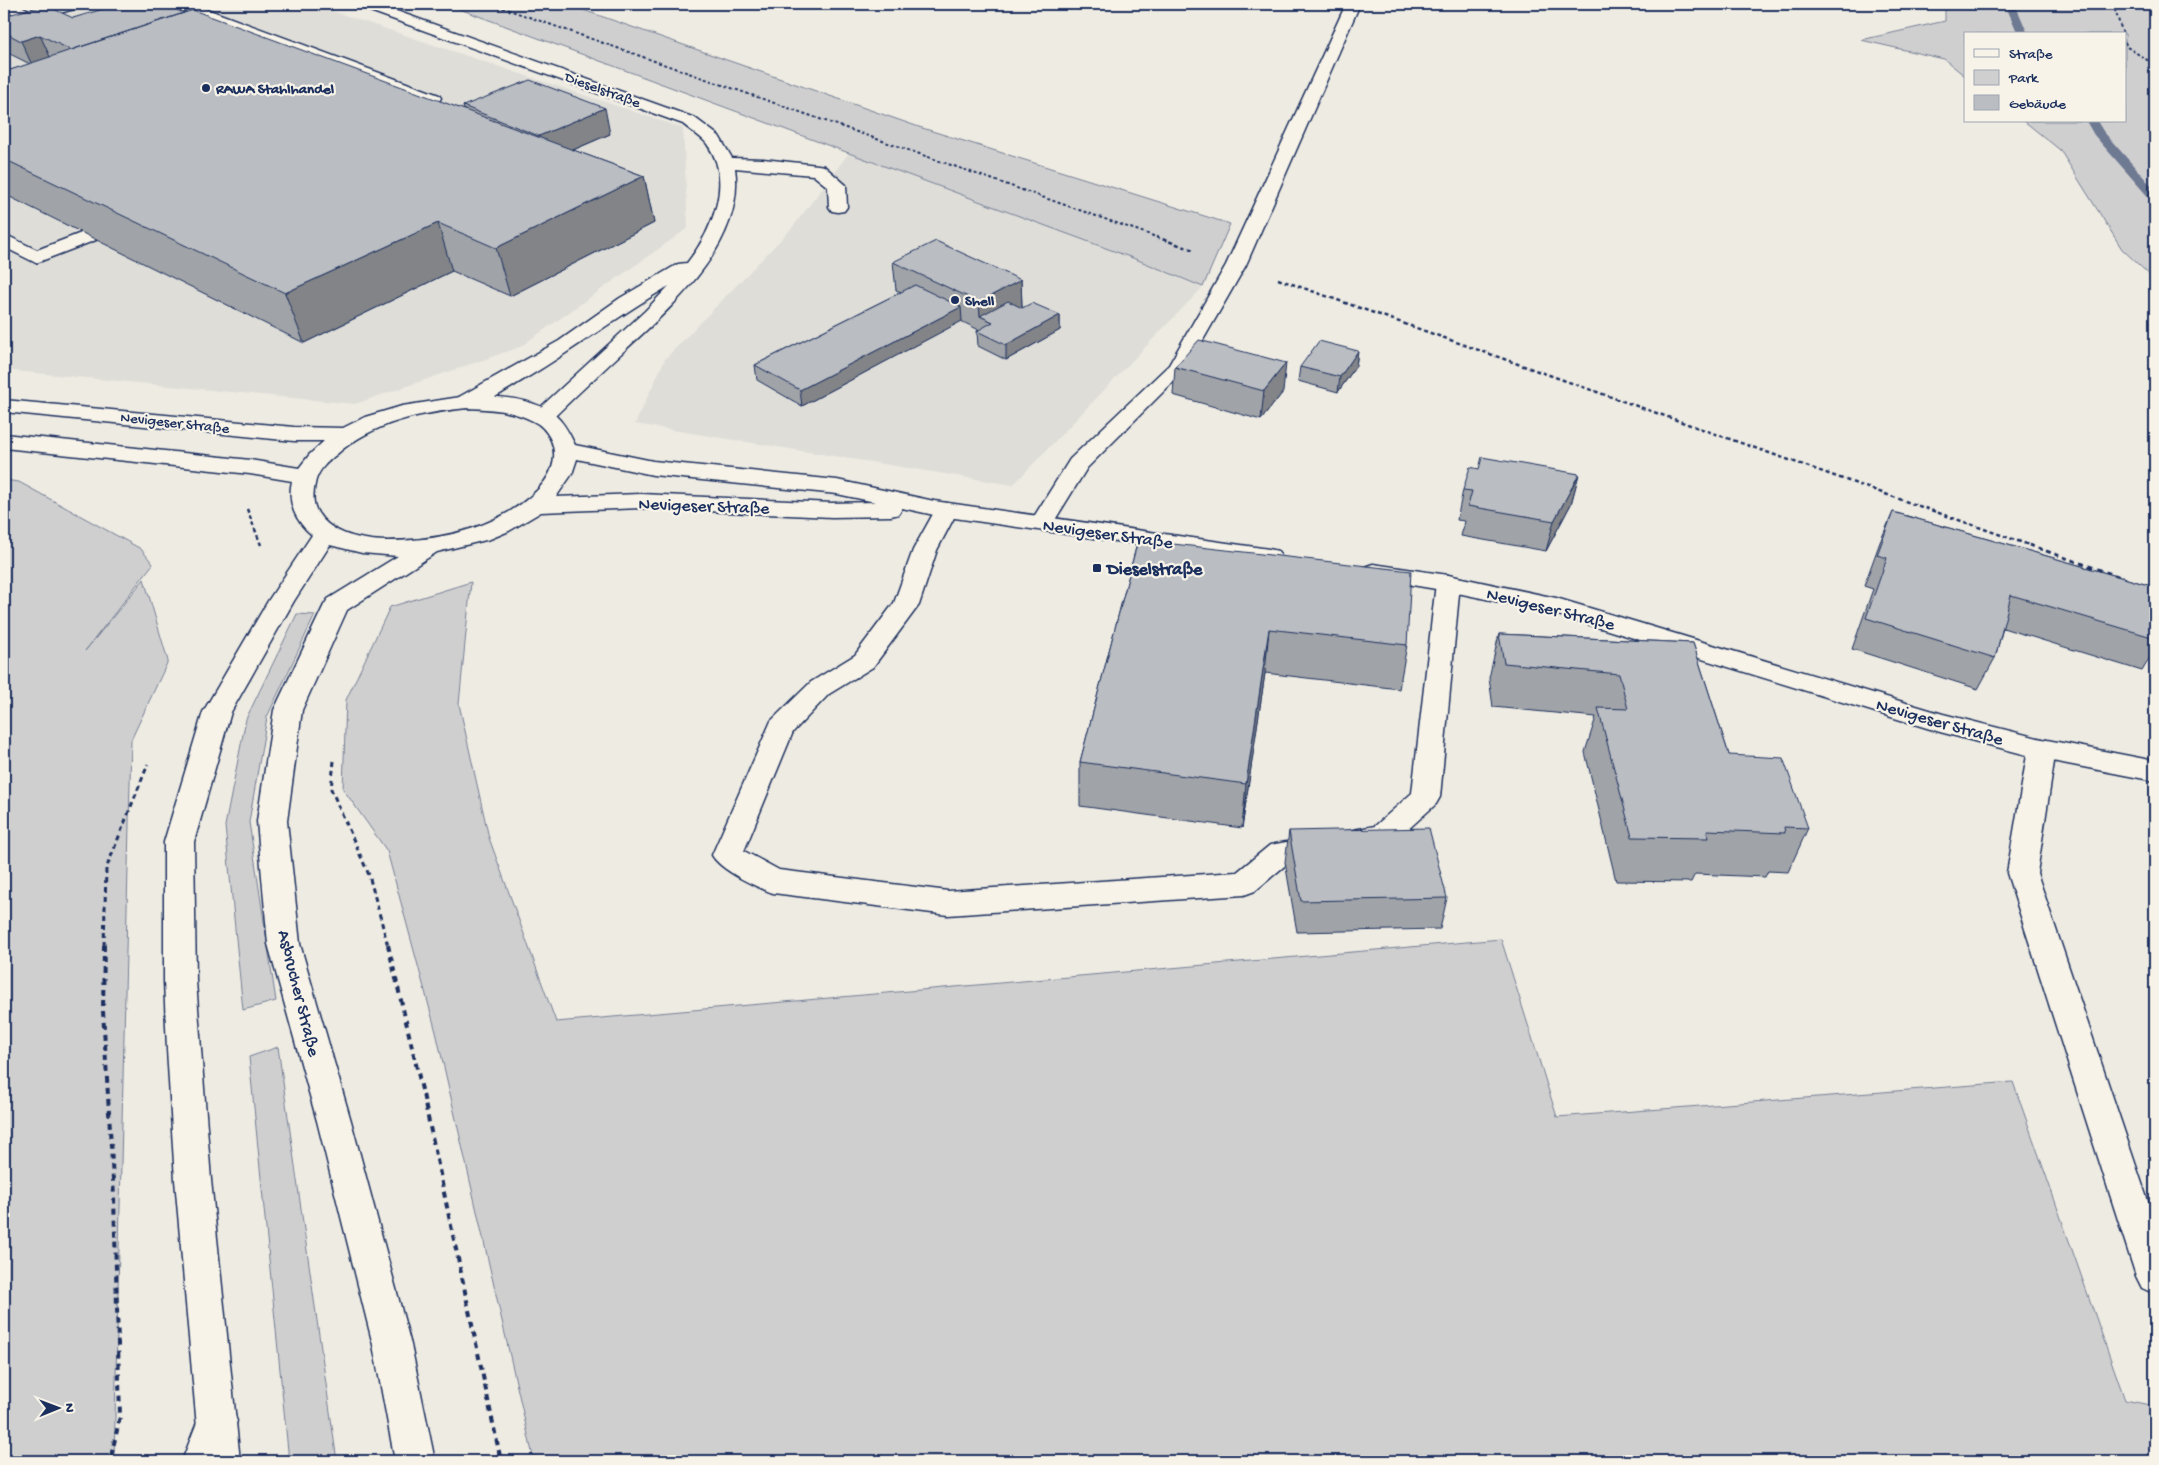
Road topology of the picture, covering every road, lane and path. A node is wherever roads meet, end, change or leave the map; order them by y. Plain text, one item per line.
1 (6, 4) edge
2 (76, 4) edge
3 (180, 4) edge
4 (364, 4) edge
5 (492, 4) edge
6 (1353, 4) edge
7 (2113, 4) edge
8 (32, 17) junction
9 (4, 25) edge
10 (2122, 32) edge
11 (2126, 44) edge
12 (2155, 65) edge
13 (390, 115) edge
14 (726, 163) junction
15 (838, 207) dead end
16 (89, 236) edge
17 (4, 240) edge
18 (699, 259) junction
19 (1236, 265) junction
20 (467, 402) junction
21 (4, 406) edge
22 (542, 416) junction
23 (347, 435) junction
24 (4, 441) edge
25 (566, 450) junction
26 (306, 476) junction
27 (535, 505) junction
28 (940, 509) junction
29 (1042, 523) junction
30 (325, 533) junction
31 (429, 547) junction
32 (1291, 560) edge
33 (1350, 568) edge
34 (2129, 580) edge
35 (1448, 583) junction
36 (2042, 749) junction
37 (334, 760) dead end
38 (2155, 771) edge
39 (103, 1011) dead end
40 (2155, 1276) edge
41 (217, 1421) junction
42 (110, 1461) edge
43 (202, 1461) edge
44 (220, 1461) edge
45 (415, 1461) edge
46 (501, 1461) edge

1 - 8 main road
2 - 8 main road
3 - 13 main road
4 - 14 main road, Dieselstraße
5 - 19 path
6 - 19 main road
7 - 10 path
8 - 9 main road
11 - 12 path
14 - 15 main road
14 - 18 main road, Dieselstraße
16 - 17 main road
18 - 20 main road, Dieselstraße
18 - 22 main road, Dieselstraße
19 - 29 main road
19 - 34 path
20 - 22 main road
20 - 23 main road
21 - 23 main road, Nevigeser Straße
22 - 25 main road
23 - 26 main road
24 - 26 main road
25 - 27 main road
25 - 28 main road, Nevigeser Straße
26 - 30 main road
27 - 28 main road, Nevigeser Straße
27 - 31 main road
28 - 29 main road, Nevigeser Straße
28 - 35 main road
29 - 32 main road, Nevigeser Straße
30 - 31 main road
30 - 41 main road
31 - 45 main road, Asbrucher Straße
33 - 35 main road, Nevigeser Straße
35 - 36 main road, Nevigeser Straße
36 - 38 main road, Nevigeser Straße
36 - 40 main road
37 - 46 path
39 - 42 path
41 - 43 main road
41 - 44 main road

